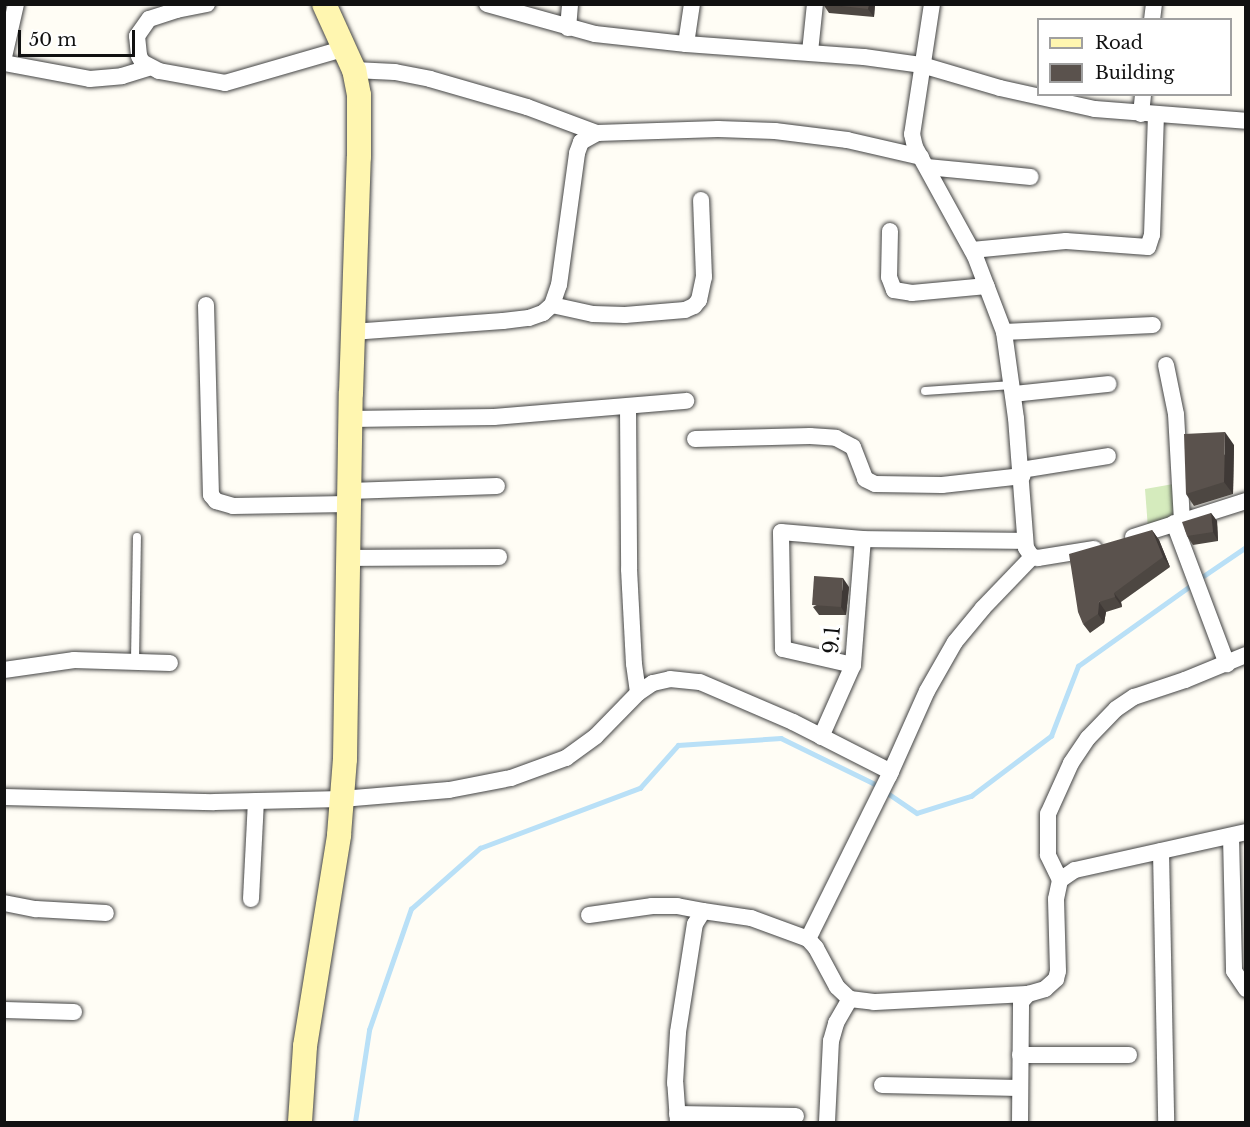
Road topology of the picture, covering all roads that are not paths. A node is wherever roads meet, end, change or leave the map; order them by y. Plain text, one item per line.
1 (15, 4) edge
2 (207, 4) edge
3 (324, 4) edge
4 (487, 4) edge
5 (570, 4) edge
6 (692, 4) edge
7 (815, 4) edge
8 (932, 4) edge
9 (513, 8) edge
10 (568, 28) junction
11 (686, 44) junction
12 (810, 52) junction
13 (4, 57) edge
14 (350, 59) junction
15 (4, 63) edge
16 (922, 65) junction
17 (148, 68) junction
18 (1143, 96) edge
19 (1148, 115) junction
20 (1245, 121) edge
21 (597, 133) junction
22 (924, 162) junction
23 (1031, 177) dead end
24 (701, 200) dead end
25 (890, 231) dead end
26 (972, 249) junction
27 (987, 286) junction
28 (206, 305) dead end
29 (552, 305) junction
30 (1153, 325) dead end
31 (352, 332) junction
32 (1004, 332) junction
33 (1166, 365) dead end
34 (1108, 384) dead end
35 (1013, 390) junction
36 (926, 391) dead end
37 (686, 401) dead end
38 (628, 407) junction
39 (350, 419) junction
40 (695, 439) dead end
41 (1108, 456) dead end
42 (1022, 473) junction
43 (497, 486) dead end
44 (349, 498) junction
45 (1245, 501) edge
46 (1178, 522) junction
47 (137, 537) dead end
48 (863, 540) junction
49 (1029, 549) junction
50 (499, 557) dead end
51 (348, 558) junction
52 (1245, 655) edge
53 (135, 661) junction
54 (170, 663) dead end
55 (1227, 664) junction
56 (853, 665) junction
57 (4, 670) edge
58 (638, 693) junction
59 (821, 737) junction
60 (890, 774) junction
61 (4, 797) edge
62 (342, 799) junction
63 (256, 801) junction
64 (1238, 834) edge
65 (1161, 851) junction
66 (1060, 880) junction
67 (251, 899) dead end
68 (4, 903) edge
69 (703, 911) junction
70 (106, 913) dead end
71 (589, 915) dead end
72 (808, 939) junction
73 (1245, 989) edge
74 (1028, 994) junction
75 (850, 999) junction
76 (4, 1010) edge
77 (74, 1012) dead end
78 (1129, 1054) dead end
79 (1020, 1055) junction
80 (882, 1085) dead end
81 (1019, 1088) junction
82 (796, 1116) dead end
83 (678, 1118) edge
84 (300, 1122) edge
85 (827, 1122) edge
86 (1020, 1122) edge
87 (1166, 1122) edge

1 - 13 street
2 - 17 street
3 - 14 main road
4 - 9 street
5 - 10 street
6 - 11 street
7 - 12 street
8 - 16 street
9 - 10 street
10 - 11 street
11 - 12 street
12 - 16 street
14 - 17 street
14 - 21 street
14 - 31 main road
15 - 17 street
16 - 19 street
16 - 22 street
18 - 19 street
19 - 20 street
19 - 26 street
21 - 22 street
21 - 29 street
22 - 23 street
22 - 26 street
24 - 29 street
25 - 27 street
26 - 27 street
27 - 32 street
28 - 44 street
29 - 31 street
30 - 32 street
31 - 39 main road
32 - 35 street
33 - 46 street
34 - 35 street
35 - 36 lane
35 - 42 street
37 - 38 street
38 - 39 street
38 - 58 street
39 - 44 main road
40 - 42 street
41 - 42 street
42 - 49 street
43 - 44 street
44 - 51 main road
45 - 46 street
46 - 49 street
46 - 55 street
47 - 53 lane
48 - 49 street
48 - 56 street, 9.1
48 - 56 street
49 - 60 street
50 - 51 street
51 - 62 main road
52 - 55 street
53 - 54 street
53 - 57 street
55 - 66 street
56 - 59 street, 9.1
58 - 59 street
58 - 62 street
59 - 60 street
60 - 72 street
61 - 63 street
62 - 63 street
62 - 84 main road
63 - 67 street
64 - 65 street
64 - 73 street
65 - 66 street
65 - 87 street
66 - 74 street
68 - 70 street
69 - 71 street
69 - 72 street
69 - 83 street
72 - 75 street
74 - 75 street
74 - 79 street
75 - 85 street
76 - 77 street
78 - 79 street
79 - 81 street
80 - 81 street
81 - 86 street
82 - 83 street

